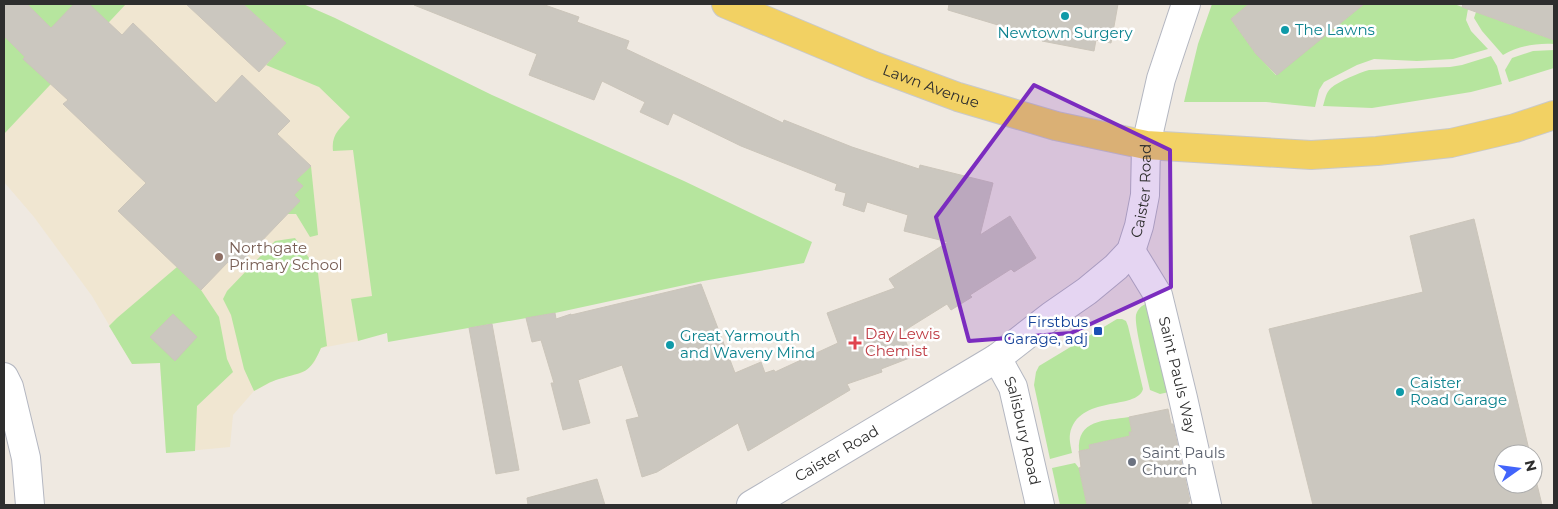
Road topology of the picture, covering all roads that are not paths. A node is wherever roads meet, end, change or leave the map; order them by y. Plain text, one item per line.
1 (726, 4) edge
2 (1186, 4) edge
3 (1554, 115) edge
4 (1146, 145) junction
5 (1131, 251) junction
6 (997, 358) junction
7 (4, 377) edge
8 (30, 505) edge
9 (751, 505) edge
10 (1040, 505) edge
11 (1207, 505) edge

1 - 4 main road, Lawn Avenue
2 - 4 street
3 - 4 main road, Caister Road
4 - 5 street, Caister Road
5 - 6 street, Caister Road
5 - 11 street, Saint Pauls Way
6 - 9 street, Caister Road
6 - 10 street, Salisbury Road
7 - 8 street

